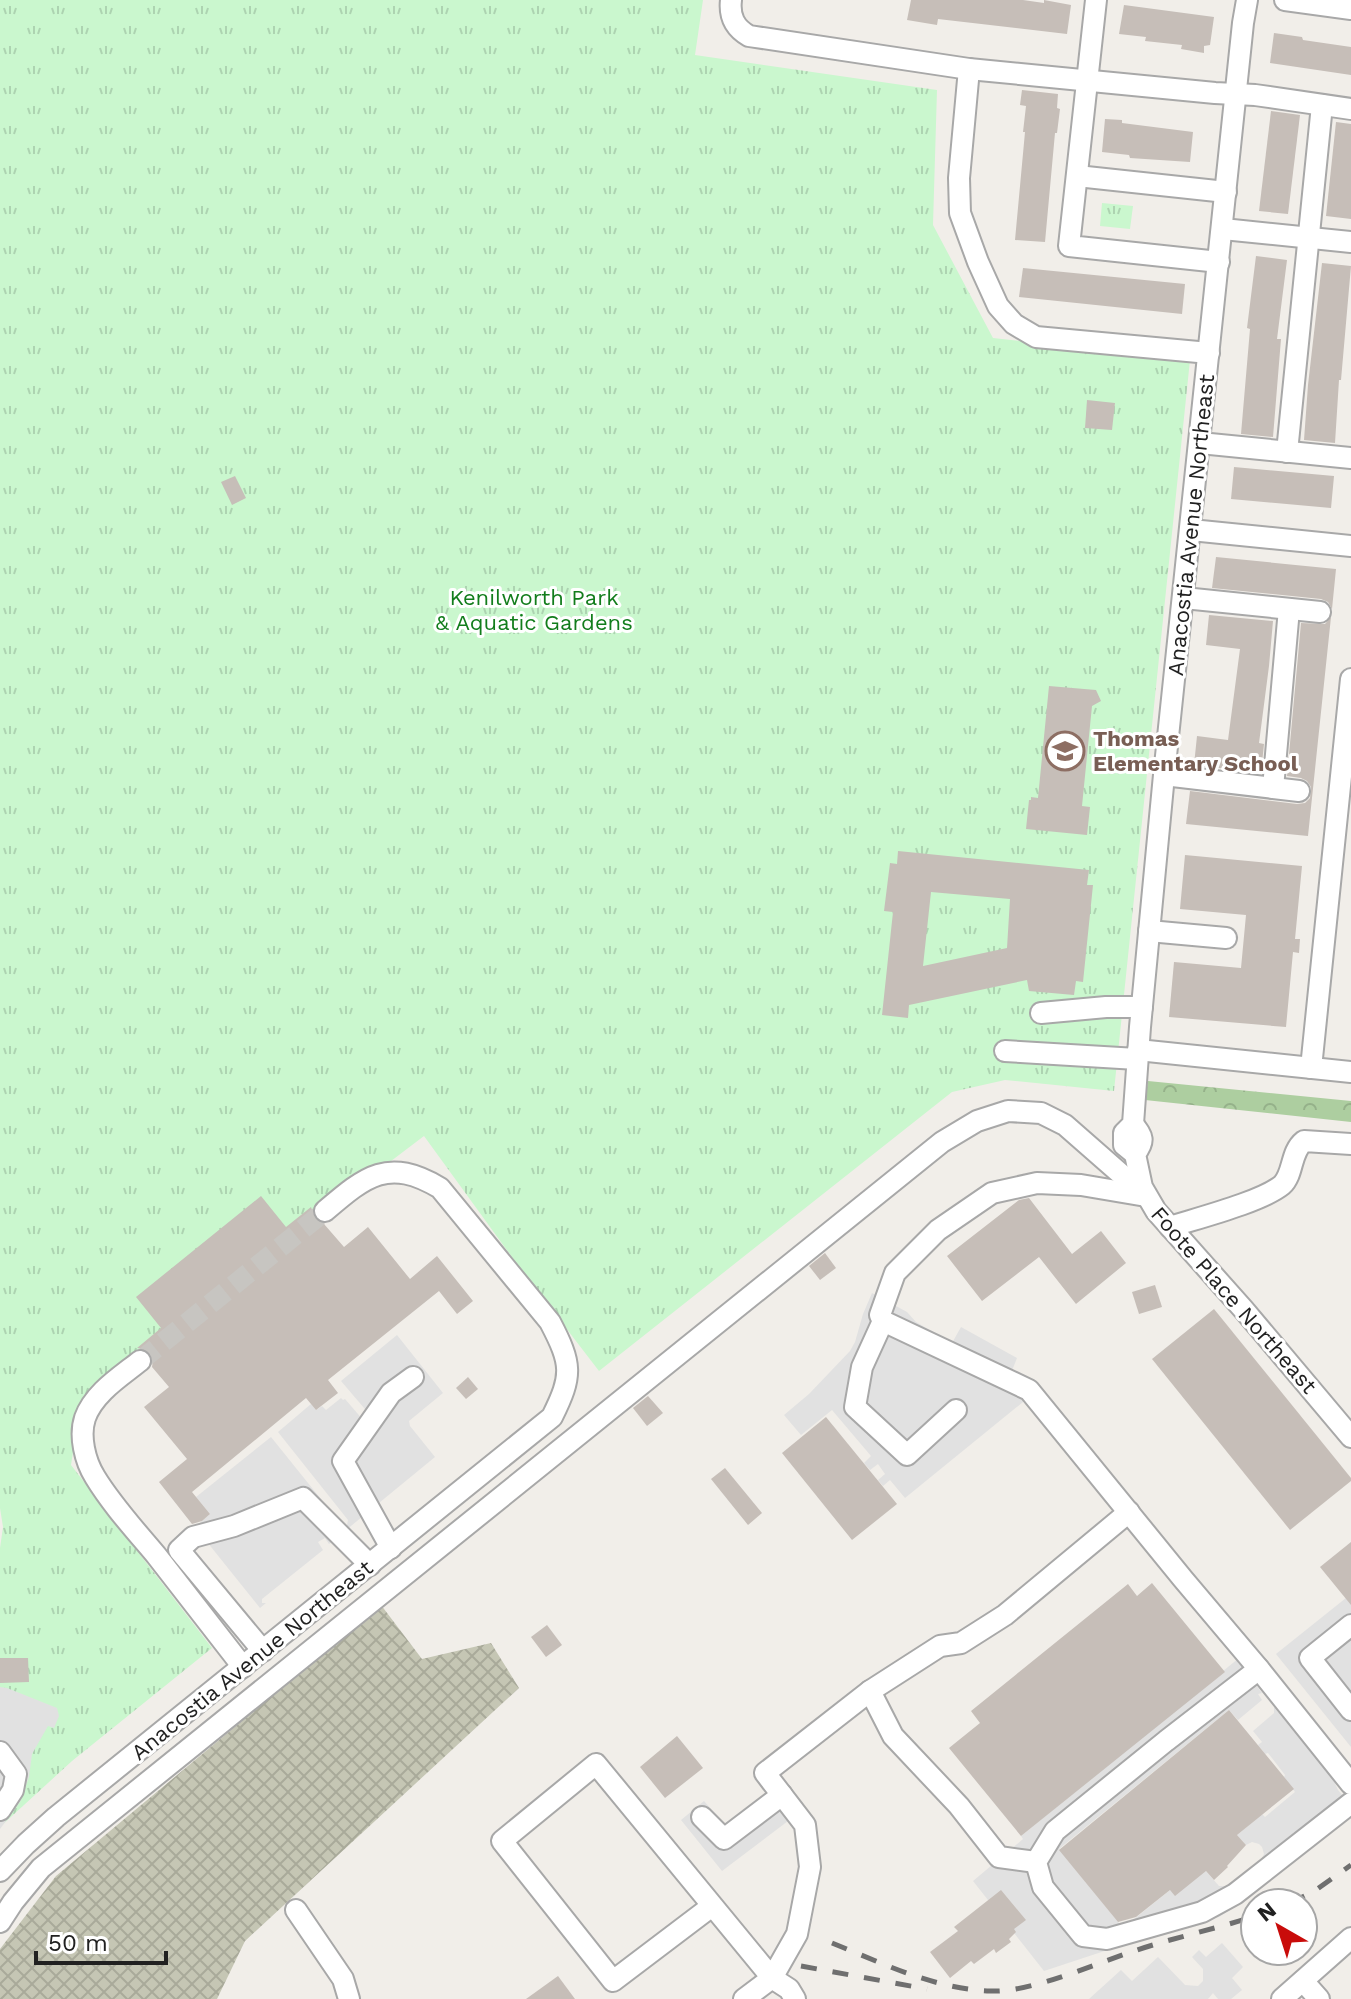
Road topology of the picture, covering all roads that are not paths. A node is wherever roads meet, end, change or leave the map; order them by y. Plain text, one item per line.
1 (731, 0) edge
2 (1096, 0) edge
3 (1247, 0) edge
4 (1285, 0) edge
5 (1351, 9) edge
6 (969, 69) junction
7 (1087, 80) junction
8 (1236, 95) junction
9 (1322, 105) junction
10 (1351, 109) edge
11 (1077, 176) junction
12 (1226, 192) junction
13 (1223, 229) junction
14 (1308, 238) junction
15 (1351, 242) edge
16 (1219, 262) junction
17 (1209, 353) junction
18 (1200, 443) junction
19 (1287, 452) junction
20 (1351, 458) edge
21 (1191, 530) junction
22 (1351, 546) edge
23 (1184, 598) junction
24 (1289, 609) junction
25 (1320, 612) dead end
26 (1351, 679) edge
27 (1164, 775) junction
28 (1273, 788) junction
29 (1299, 791) dead end
30 (1341, 862) edge
31 (1149, 931) junction
32 (1226, 938) dead end
33 (1142, 1007) junction
34 (1041, 1013) dead end
35 (1005, 1051) dead end
36 (1137, 1054) junction
37 (1311, 1068) junction
38 (1351, 1072) edge
39 (1351, 1144) edge
40 (1146, 1196) junction
41 (325, 1211) tunnel mouth
42 (1170, 1227) junction
43 (883, 1321) junction
44 (140, 1361) tunnel mouth
45 (413, 1377) dead end
46 (956, 1410) dead end
47 (1351, 1437) edge
48 (1129, 1512) junction
49 (391, 1548) junction
50 (370, 1565) junction
51 (1351, 1625) edge
52 (263, 1651) junction
53 (243, 1667) junction
54 (1259, 1669) junction
55 (870, 1691) junction
56 (1351, 1710) edge
57 (0, 1752) edge
58 (1351, 1784) edge
59 (782, 1795) junction
60 (1351, 1803) edge
61 (0, 1810) edge
62 (702, 1817) dead end
63 (1036, 1862) junction
64 (0, 1871) edge
65 (712, 1906) junction
66 (296, 1910) dead end
67 (0, 1922) edge
68 (1351, 1938) edge
69 (772, 1978) junction
70 (1303, 1981) junction
71 (349, 1999) edge
72 (744, 1999) edge
73 (795, 1999) edge
74 (1282, 1999) edge
75 (1319, 1999) edge

1 - 6 street
2 - 7 street
3 - 8 street, Anacostia Avenue Northeast
4 - 5 street
6 - 7 street
6 - 17 street
7 - 8 street
7 - 11 street
8 - 9 street
8 - 12 street, Anacostia Avenue Northeast
9 - 10 street
9 - 14 street
11 - 12 street
11 - 16 street
12 - 13 street, Anacostia Avenue Northeast
13 - 14 street
13 - 16 street, Anacostia Avenue Northeast
14 - 15 street
14 - 19 street
16 - 17 street, Anacostia Avenue Northeast
17 - 18 street, Anacostia Avenue Northeast
18 - 19 street
18 - 21 street, Anacostia Avenue Northeast
19 - 20 street
21 - 22 street
21 - 23 street, Anacostia Avenue Northeast
23 - 24 street
23 - 27 street, Anacostia Avenue Northeast
24 - 25 street
24 - 28 street
26 - 30 street
27 - 28 street
27 - 31 street, Anacostia Avenue Northeast
28 - 29 street
30 - 37 street
31 - 32 street
31 - 33 street, Anacostia Avenue Northeast
33 - 34 street
33 - 36 street, Anacostia Avenue Northeast
35 - 36 street
36 - 37 street
36 - 40 street, Foote Place Northeast
37 - 38 street
39 - 42 street
40 - 42 street, Foote Place Northeast
40 - 43 street
40 - 67 street
41 - 49 street, Anacostia Avenue Northeast
42 - 47 street, Foote Place Northeast
43 - 46 street
43 - 48 street
44 - 53 street
45 - 49 street
48 - 54 street
48 - 55 street
49 - 50 street, Anacostia Avenue Northeast
50 - 52 street, Anacostia Avenue Northeast
50 - 52 street
51 - 56 street
52 - 53 street, Anacostia Avenue Northeast
53 - 64 street, Anacostia Avenue Northeast
54 - 58 street
54 - 63 street
55 - 59 street
55 - 63 street
57 - 61 street
59 - 62 street
59 - 69 street
60 - 63 street
65 - 65 street
65 - 69 street
66 - 71 street
68 - 70 street
69 - 72 street
69 - 73 street
70 - 74 street
70 - 75 street

